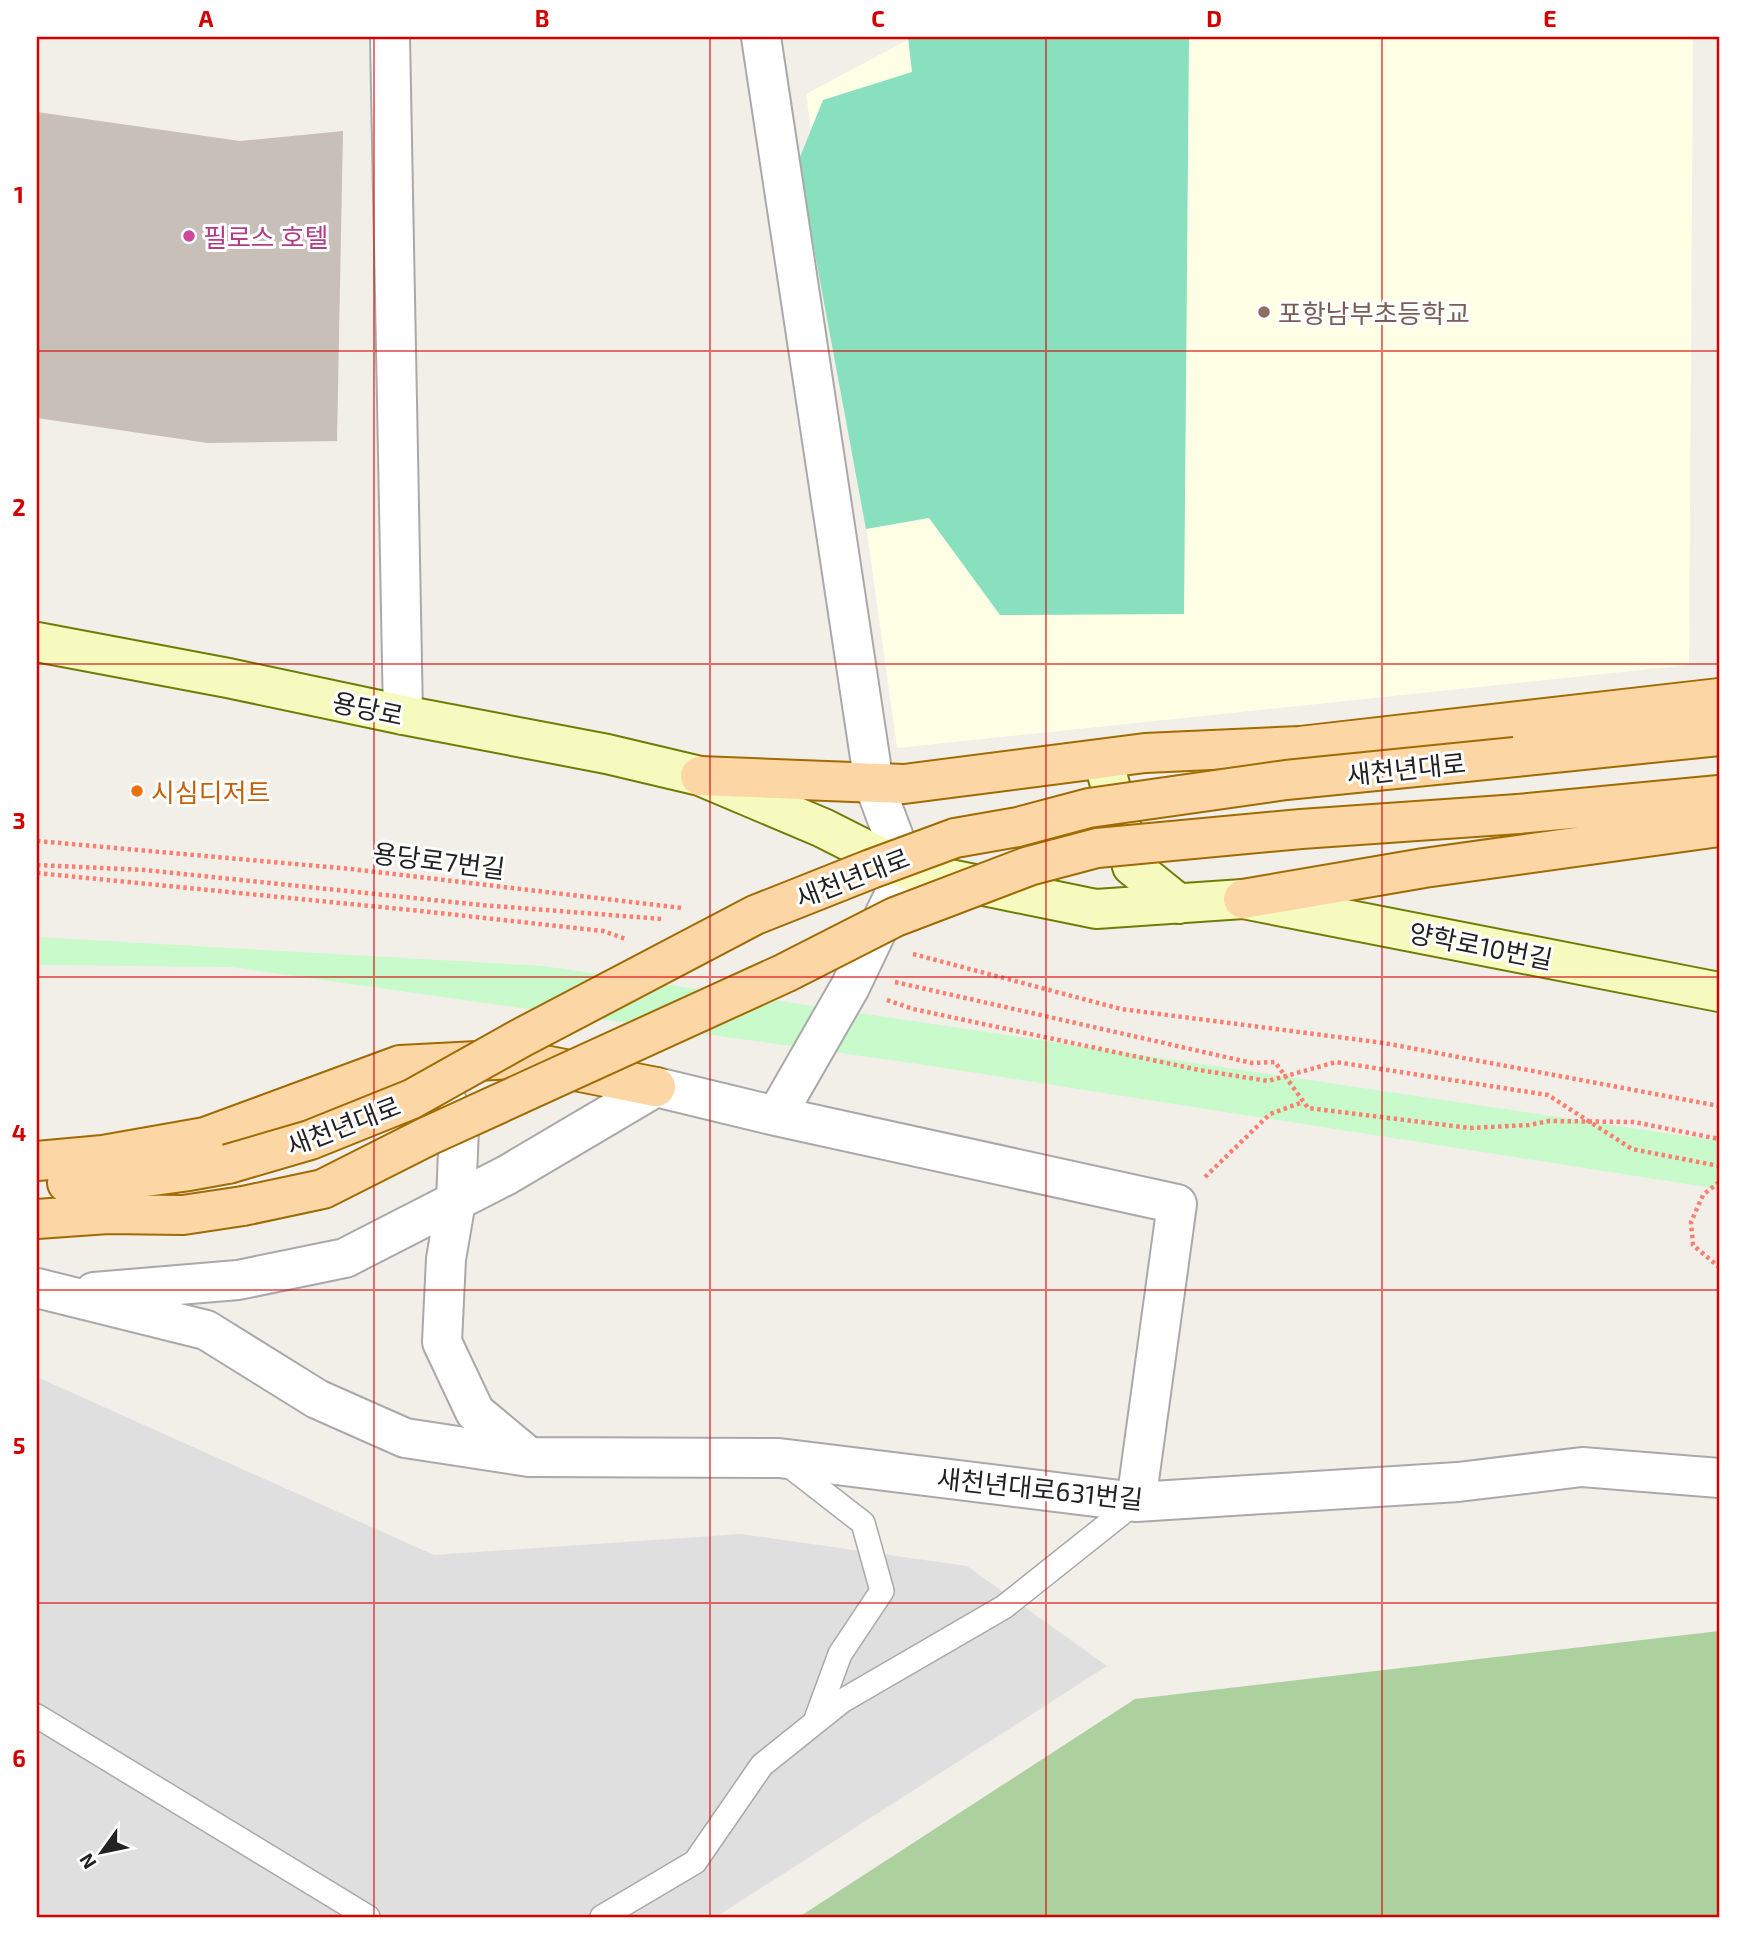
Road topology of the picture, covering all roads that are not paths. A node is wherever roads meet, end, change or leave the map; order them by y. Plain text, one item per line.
1 (390, 37) edge
2 (761, 37) edge
3 (37, 642) edge
4 (1719, 698) edge
5 (403, 715) junction
6 (1719, 736) edge
7 (1103, 759) junction
8 (699, 776) junction
9 (874, 784) junction
10 (1719, 795) edge
11 (1719, 827) edge
12 (906, 870) junction
13 (1243, 899) junction
14 (1179, 904) junction
15 (1719, 992) edge
16 (400, 1065) junction
17 (656, 1087) junction
18 (776, 1116) junction
19 (37, 1161) edge
20 (37, 1184) edge
21 (456, 1201) junction
22 (37, 1219) edge
23 (49, 1292) edge
24 (528, 1457) junction
25 (779, 1458) junction
26 (1719, 1478) edge
27 (1136, 1502) junction
28 (37, 1716) edge
29 (814, 1724) junction
30 (368, 1917) edge
31 (602, 1917) edge

1 - 5 street
2 - 9 street
3 - 5 main road, 용당로
4 - 7 main road
5 - 8 main road, 용당로
6 - 20 main road, 새천년대로, bridge
7 - 9 main road
7 - 14 main road
8 - 9 main road
8 - 12 main road, 용당로
9 - 12 street
10 - 22 main road, 새천년대로, bridge
11 - 13 main road
12 - 14 main road, 양학로10번길
12 - 18 street
13 - 14 main road, 양학로10번길
13 - 15 main road, 양학로10번길
16 - 17 main road
16 - 19 main road
16 - 21 street
17 - 18 street
17 - 21 street
18 - 27 street
21 - 23 street
21 - 24 street
23 - 24 street, 새천년대로631번길
24 - 25 street, 새천년대로631번길
25 - 27 street, 새천년대로631번길
25 - 29 lane
26 - 27 street, 새천년대로631번길
27 - 29 lane
28 - 30 lane
29 - 31 lane

